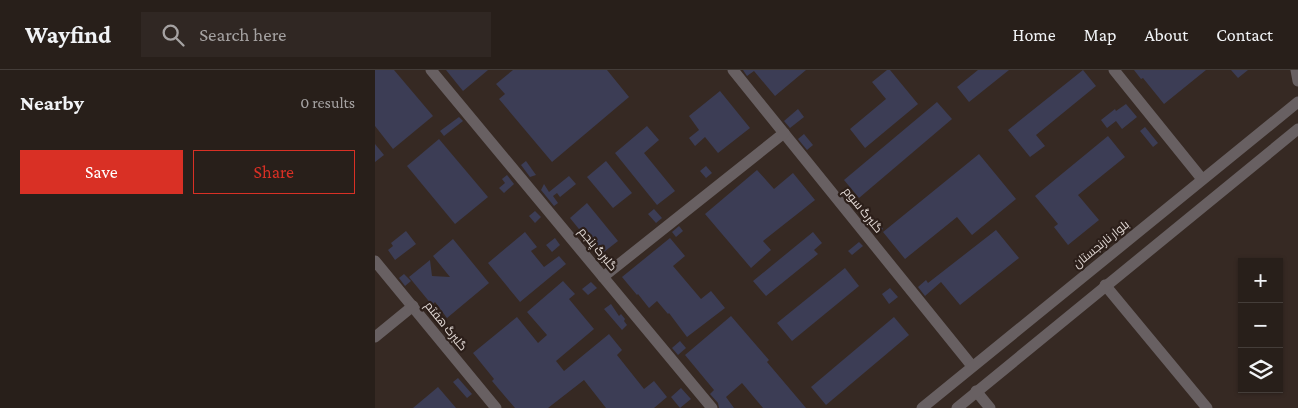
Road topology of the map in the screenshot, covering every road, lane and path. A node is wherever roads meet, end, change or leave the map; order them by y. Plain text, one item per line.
1 (431, 70) edge
2 (733, 70) edge
3 (1114, 70) edge
4 (1296, 70) edge
5 (1298, 81) edge
6 (1298, 102) edge
7 (1298, 129) edge
8 (784, 133) junction
9 (1202, 179) junction
10 (375, 261) edge
11 (603, 277) junction
12 (1105, 286) junction
13 (413, 306) junction
14 (375, 337) edge
15 (972, 366) junction
16 (976, 391) junction
17 (496, 408) edge
18 (712, 408) edge
19 (922, 408) edge
20 (957, 408) edge
21 (990, 408) edge
22 (1207, 408) edge

1 - 11 street, گلبرگ پنجم
2 - 8 street, گلبرگ سوم
3 - 9 street
4 - 5 street
6 - 9 street, بلوار نارنجستان
7 - 12 street
8 - 11 street
8 - 15 street, گلبرگ سوم
9 - 15 street, بلوار نارنجستان
10 - 13 street, گلبرگ هفتم
11 - 18 street, گلبرگ پنجم
12 - 16 street
12 - 22 street
13 - 14 street
13 - 17 street, گلبرگ هفتم
15 - 19 street, بلوار نارنجستان
16 - 20 street
16 - 21 street

